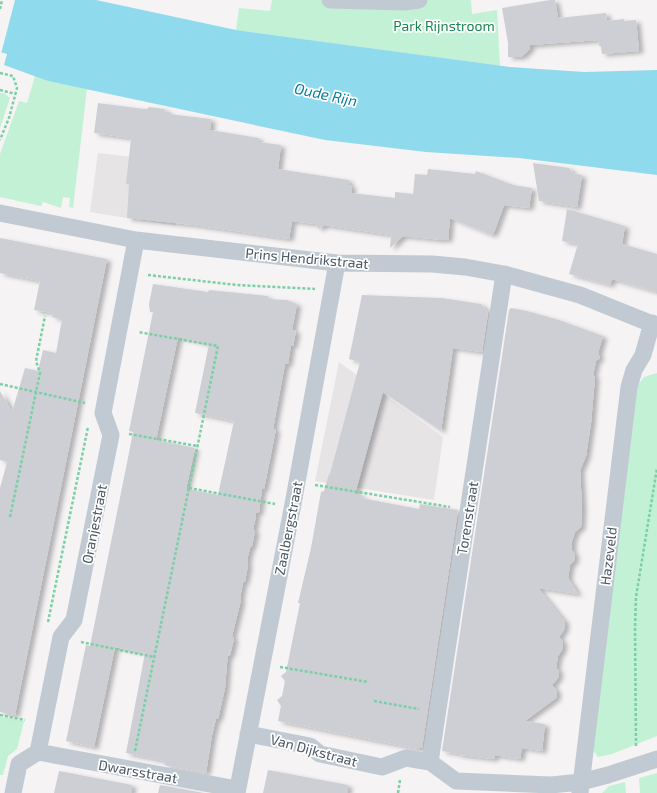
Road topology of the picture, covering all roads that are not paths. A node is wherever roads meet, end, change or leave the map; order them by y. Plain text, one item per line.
1 (330, 0) edge
2 (419, 0) edge
3 (0, 213) edge
4 (136, 240) junction
5 (337, 263) junction
6 (504, 274) junction
7 (654, 324) edge
8 (248, 734) junction
9 (38, 752) junction
10 (657, 759) edge
11 (430, 762) junction
12 (581, 788) edge
13 (237, 791) edge
14 (13, 793) edge

1 - 2 street
3 - 4 street, Prins Hendrikstraat
4 - 5 street, Prins Hendrikstraat
4 - 9 street, Oranjestraat
5 - 6 street, Prins Hendrikstraat
5 - 8 street, Zaalbergstraat
6 - 7 street, Prins Hendrikstraat
6 - 11 street, Torenstraat
7 - 12 street, Hazeveld
8 - 11 street, Van Dijkstraat
8 - 13 street, Zaalbergstraat
9 - 13 street, Dwarsstraat
9 - 14 street
10 - 12 street, Van Dijkstraat
11 - 12 street, Van Dijkstraat

